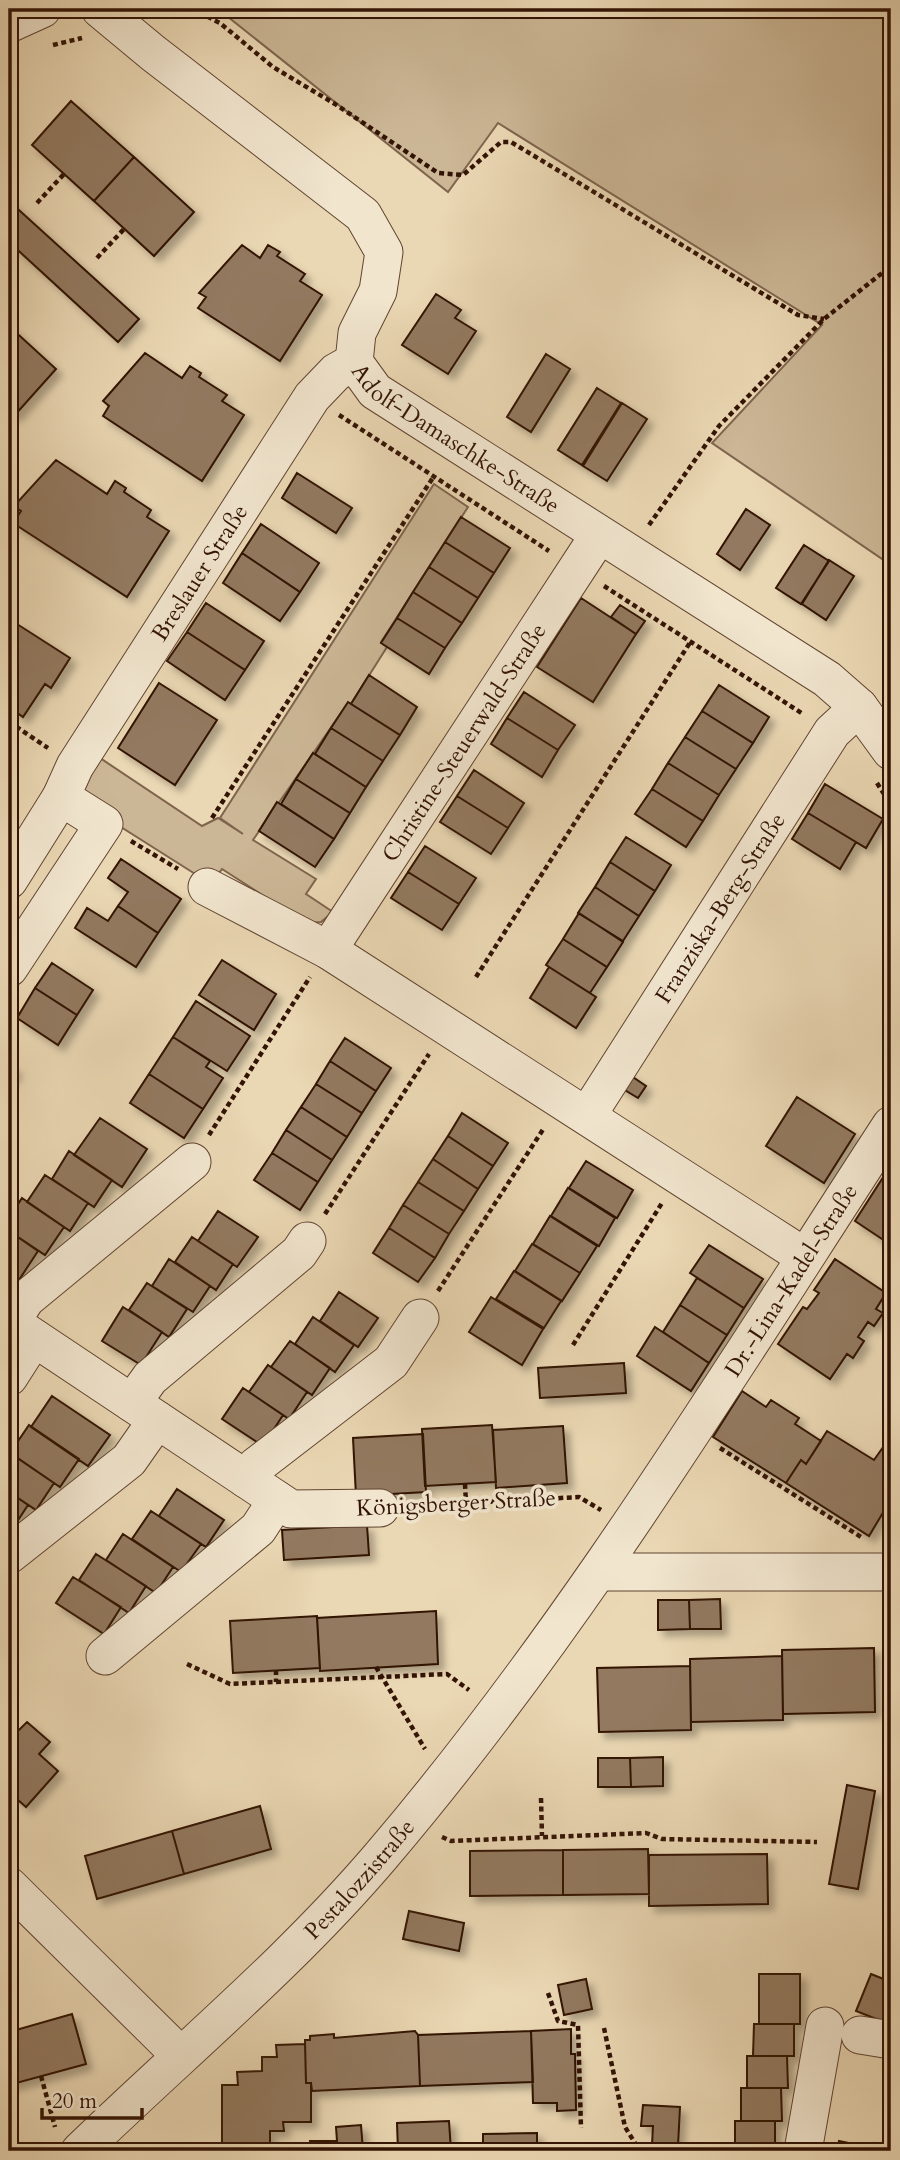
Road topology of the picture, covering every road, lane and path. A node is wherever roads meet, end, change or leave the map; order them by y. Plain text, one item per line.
1 (42, 9) edge
2 (100, 9) edge
3 (192, 9) edge
4 (9, 24) edge
5 (64, 174) dead end
6 (37, 203) dead end
7 (124, 229) dead end
8 (97, 258) dead end
9 (891, 266) edge
10 (824, 319) junction
11 (354, 362) junction
12 (312, 397) junction
13 (456, 443) junction
14 (434, 477) junction
15 (598, 535) junction
16 (629, 555) junction
17 (577, 569) junction
18 (691, 641) junction
19 (859, 707) junction
20 (9, 722) edge
21 (832, 732) junction
22 (881, 761) edge
23 (68, 782) junction
24 (891, 805) edge
25 (212, 818) dead end
26 (104, 824) junction
27 (9, 880) edge
28 (208, 887) joint
29 (9, 901) edge
30 (40, 922) junction
31 (328, 950) junction
32 (9, 968) edge
33 (476, 977) dead end
34 (447, 1027) junction
35 (575, 1109) junction
36 (891, 1125) edge
37 (192, 1162) joint
38 (680, 1175) junction
39 (307, 1241) joint
40 (805, 1257) junction
41 (420, 1318) joint
42 (18, 1327) edge
43 (573, 1345) dead end
44 (9, 1377) edge
45 (145, 1411) junction
46 (690, 1432) junction
47 (246, 1479) junction
48 (465, 1484) dead end
49 (537, 1485) dead end
50 (538, 1499) junction
51 (467, 1503) junction
52 (284, 1505) junction
53 (380, 1508) joint
54 (628, 1527) junction
55 (868, 1541) dead end
56 (9, 1555) edge
57 (599, 1572) junction
58 (891, 1572) edge
59 (105, 1656) dead end
60 (187, 1664) dead end
61 (376, 1667) dead end
62 (275, 1670) dead end
63 (382, 1677) junction
64 (276, 1682) junction
65 (495, 1710) junction
66 (443, 1780) junction
67 (541, 1798) dead end
68 (409, 1823) junction
69 (542, 1836) junction
70 (817, 1842) dead end
71 (9, 1886) edge
72 (548, 1993) dead end
73 (825, 2026) dead end
74 (604, 2028) dead end
75 (180, 2055) junction
76 (41, 2076) dead end
77 (581, 2128) dead end
78 (71, 2144) edge
79 (640, 2151) edge
80 (803, 2151) edge

1 - 4 street
2 - 11 street, Adolf-Damaschke-Straße
3 - 10 path
5 - 6 path
7 - 8 path
9 - 10 path
10 - 16 path
11 - 12 street, Breslauer Straße
11 - 13 street, Adolf-Damaschke-Straße
12 - 14 path
12 - 23 street, Breslauer Straße
13 - 14 path
13 - 15 street, Adolf-Damaschke-Straße
14 - 17 path
14 - 25 path
15 - 16 street, Adolf-Damaschke-Straße
15 - 17 street, Christine-Steuerwald-Straße
16 - 19 street, Adolf-Damaschke-Straße
17 - 18 path
17 - 31 street, Christine-Steuerwald-Straße
18 - 21 path
18 - 33 path
19 - 21 street, Franziska-Berg-Straße
19 - 22 street, Adolf-Damaschke-Straße
20 - 23 path
21 - 35 street, Franziska-Berg-Straße
22 - 24 path
23 - 26 street
23 - 27 street, Breslauer Straße
26 - 28 path
26 - 30 street
28 - 31 street
29 - 30 street
30 - 32 street
31 - 34 street
31 - 37 path
34 - 35 street
34 - 39 path
35 - 38 street
35 - 41 path
36 - 40 street, Dr.-Lina-Kadel-Straße
37 - 42 street
38 - 40 street
38 - 43 path
39 - 45 street
40 - 46 street, Dr.-Lina-Kadel-Straße
41 - 47 street
42 - 44 street
42 - 45 street
45 - 47 street
45 - 56 street
46 - 54 street, Pestalozzistraße
46 - 55 path
47 - 52 street
48 - 51 path
49 - 50 path
50 - 51 path, Königsberger Straße
50 - 54 path, Königsberger Straße
51 - 53 path, Königsberger Straße
52 - 53 street, Königsberger Straße
52 - 59 street
54 - 57 street, Pestalozzistraße
57 - 58 street
57 - 65 street, Pestalozzistraße
60 - 64 path
61 - 63 path
62 - 64 path
63 - 64 path
63 - 65 path
63 - 66 path
65 - 66 street, Pestalozzistraße
66 - 68 street, Pestalozzistraße
67 - 69 path
68 - 69 path
68 - 75 street, Pestalozzistraße
69 - 70 path
71 - 75 street
72 - 77 path
73 - 80 street
74 - 79 path
75 - 78 street, Pestalozzistraße
76 - 78 path

